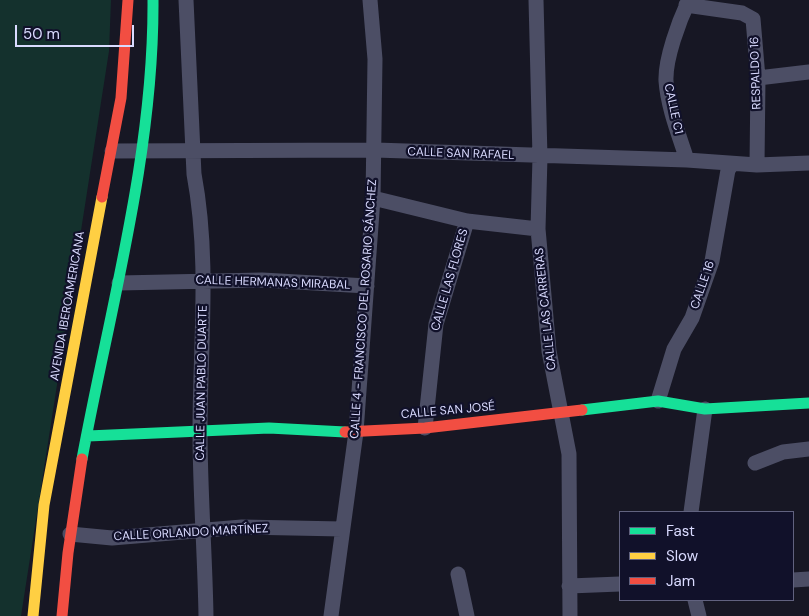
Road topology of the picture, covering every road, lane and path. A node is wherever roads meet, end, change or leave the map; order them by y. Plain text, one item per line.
1 (128, 0) edge
2 (153, 0) edge
3 (186, 0) edge
4 (370, 0) edge
5 (536, 0) edge
6 (688, 3) edge
7 (809, 72) edge
8 (758, 78) junction
9 (375, 150) junction
10 (112, 151) junction
11 (193, 151) junction
12 (141, 152) junction
13 (540, 157) junction
14 (686, 160) junction
15 (809, 163) edge
16 (732, 164) junction
17 (757, 165) junction
18 (373, 198) junction
19 (467, 221) junction
20 (538, 229) junction
21 (204, 280) junction
22 (119, 283) junction
23 (367, 286) junction
24 (658, 401) junction
25 (809, 403) edge
26 (705, 409) junction
27 (560, 413) junction
28 (425, 428) junction
29 (200, 430) junction
30 (356, 432) junction
31 (88, 436) junction
32 (809, 449) edge
33 (756, 463) dead end
34 (691, 511) edge
35 (342, 529) junction
36 (202, 530) junction
37 (70, 534) junction
38 (458, 574) dead end
39 (809, 579) edge
40 (794, 580) edge
41 (619, 584) edge
42 (569, 586) junction
43 (695, 601) edge
44 (33, 616) edge
45 (62, 616) edge
46 (206, 616) edge
47 (331, 616) edge
48 (467, 616) edge
49 (570, 616) edge
50 (699, 616) edge

1 - 10 street, AVENIDA IBEROAMERICANA
2 - 12 street
3 - 11 street, CALLE JUAN PABLO DUARTE
4 - 9 street, CALLE 4 - FRANCISCO DEL ROSARIO SÁNCHEZ
5 - 13 street, CALLE LAS CARRERAS
6 - 8 street, RESPALDO 16
6 - 14 street, CALLE C1
7 - 8 street
8 - 17 street, RESPALDO 16
9 - 11 street, CALLE SAN RAFAEL
9 - 13 street, CALLE SAN RAFAEL
9 - 18 street, CALLE 4 - FRANCISCO DEL ROSARIO SÁNCHEZ
10 - 12 street, CALLE SAN RAFAEL
10 - 44 street, AVENIDA IBEROAMERICANA
11 - 12 street, CALLE SAN RAFAEL
11 - 21 street, CALLE JUAN PABLO DUARTE
12 - 22 street
13 - 14 street, CALLE SAN RAFAEL
13 - 20 street, CALLE LAS CARRERAS
14 - 16 street, CALLE SAN RAFAEL
15 - 17 street, CALLE SAN RAFAEL
16 - 17 street, CALLE SAN RAFAEL
16 - 24 street, CALLE 16
18 - 19 street
18 - 23 street, CALLE 4 - FRANCISCO DEL ROSARIO SÁNCHEZ
19 - 20 street
19 - 28 street, CALLE LAS FLORES
20 - 27 street, CALLE LAS CARRERAS
21 - 22 street, CALLE HERMANAS MIRABAL
21 - 23 street, CALLE HERMANAS MIRABAL
21 - 29 street, CALLE JUAN PABLO DUARTE
22 - 31 street
23 - 30 street, CALLE 4 - FRANCISCO DEL ROSARIO SÁNCHEZ
24 - 26 street, CALLE SAN JOSÉ
24 - 27 street, CALLE SAN JOSÉ
25 - 26 street, CALLE SAN JOSÉ
26 - 34 street
27 - 28 street, CALLE SAN JOSÉ
27 - 42 street, CALLE LAS CARRERAS
28 - 30 street, CALLE SAN JOSÉ
29 - 30 street, CALLE SAN JOSÉ
29 - 31 street, CALLE SAN JOSÉ
29 - 36 street, CALLE JUAN PABLO DUARTE
30 - 35 street, CALLE 4 - FRANCISCO DEL ROSARIO SÁNCHEZ
31 - 37 street
32 - 33 street
35 - 36 street, CALLE ORLANDO MARTÍNEZ
35 - 47 street, CALLE 4 - FRANCISCO DEL ROSARIO SÁNCHEZ
36 - 37 street, CALLE ORLANDO MARTÍNEZ
36 - 46 street, CALLE JUAN PABLO DUARTE
37 - 45 street
38 - 48 street
39 - 40 street
41 - 42 street
42 - 49 street, CALLE LAS CARRERAS
43 - 50 street

